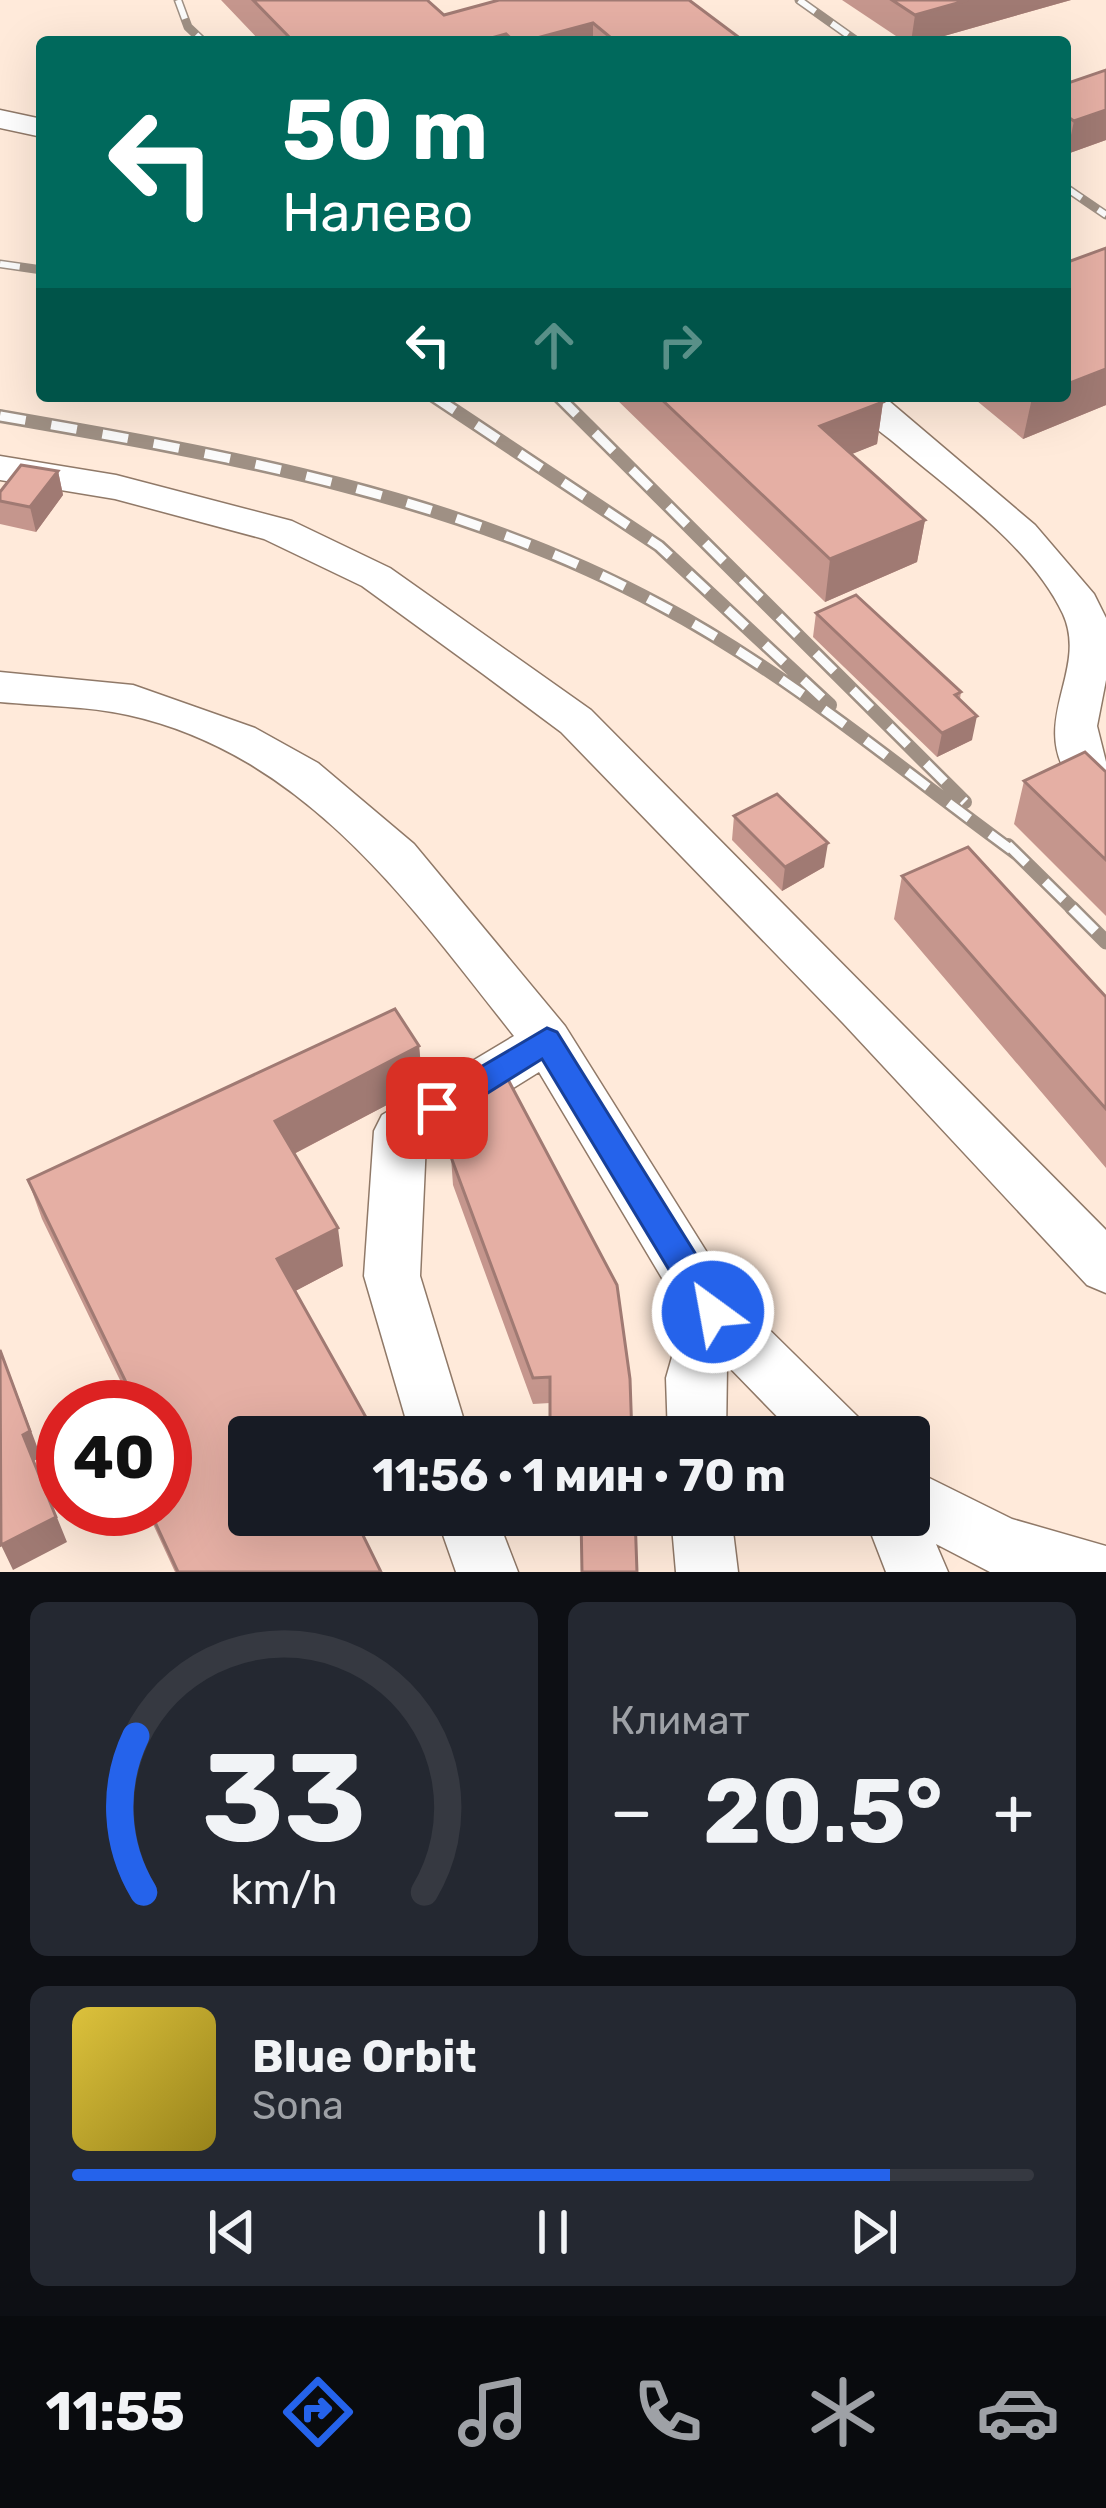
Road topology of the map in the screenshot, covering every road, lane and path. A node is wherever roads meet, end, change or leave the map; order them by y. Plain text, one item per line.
1 (0, 119) edge
2 (36, 127) edge
3 (868, 402) edge
4 (0, 468) edge
5 (0, 686) edge
6 (1106, 792) edge
7 (547, 1041) junction
8 (1106, 1268) edge
9 (713, 1312) junction
10 (434, 1416) edge
11 (696, 1416) edge
12 (816, 1416) edge
13 (930, 1508) edge
14 (474, 1536) edge
15 (703, 1536) edge
16 (902, 1536) edge
17 (487, 1572) edge
18 (706, 1572) edge
19 (917, 1572) edge
20 (1095, 1572) edge

1 - 2 street
3 - 6 street
4 - 8 street
5 - 7 street
7 - 9 street
7 - 10 street
9 - 11 street
9 - 12 street
13 - 20 street
14 - 17 street
15 - 18 street
16 - 19 street

